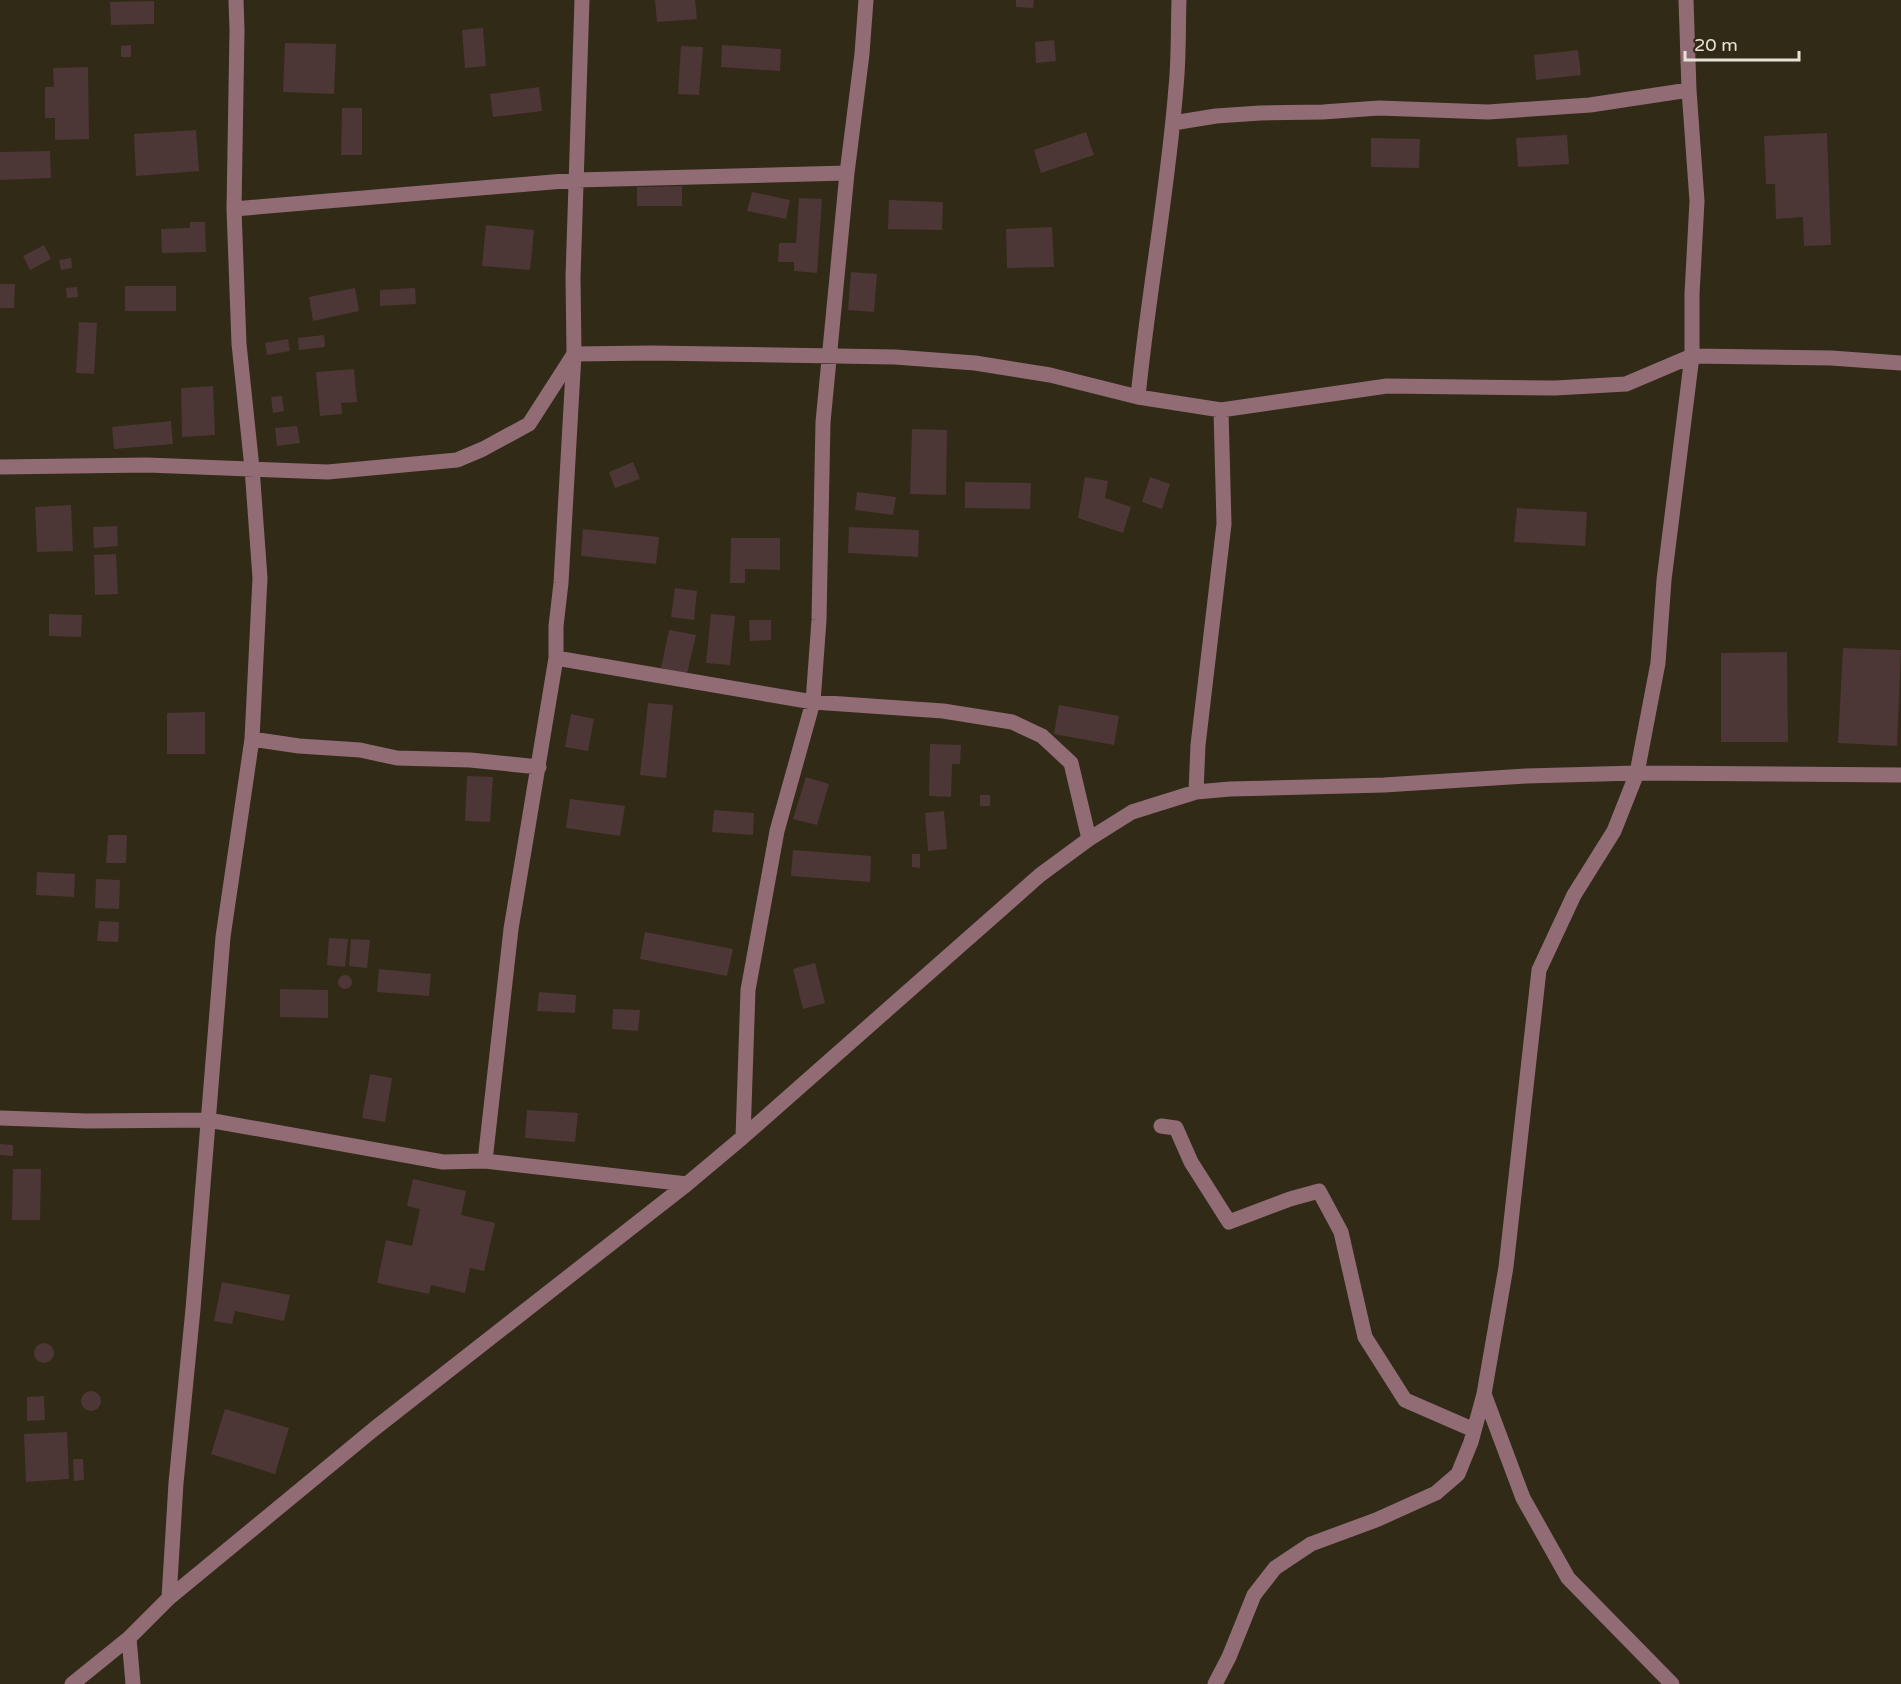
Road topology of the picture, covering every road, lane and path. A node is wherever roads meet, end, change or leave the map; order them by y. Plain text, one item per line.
1 (236, 0) edge
2 (582, 0) edge
3 (866, 0) edge
4 (1179, 0) edge
5 (1686, 0) edge
6 (1689, 90) junction
7 (1173, 123) junction
8 (847, 173) junction
9 (576, 180) junction
10 (234, 209) junction
11 (574, 354) junction
12 (830, 356) junction
13 (1692, 356) junction
14 (1901, 363) edge
15 (1138, 397) junction
16 (1221, 410) junction
17 (0, 467) edge
18 (252, 468) junction
19 (556, 658) junction
20 (813, 702) junction
21 (252, 739) junction
22 (539, 767) junction
23 (1637, 773) junction
24 (1901, 775) edge
25 (1196, 792) junction
26 (1089, 838) junction
27 (0, 1118) edge
28 (208, 1120) junction
29 (1161, 1126) dead end
30 (743, 1137) junction
31 (485, 1161) junction
32 (687, 1184) junction
33 (1484, 1394) junction
34 (1474, 1430) junction
35 (169, 1598) junction
36 (129, 1638) junction
37 (72, 1684) edge
38 (133, 1684) edge
39 (1215, 1684) edge
40 (1672, 1684) edge

1 - 10 street
2 - 9 street
3 - 8 street
4 - 7 street
5 - 6 street
6 - 7 street
6 - 13 street
7 - 15 street
8 - 9 street
8 - 12 street
9 - 10 street
9 - 11 street
10 - 18 street
11 - 12 street
11 - 18 street
11 - 19 street
12 - 15 street
12 - 20 street
13 - 14 street
13 - 16 street
13 - 23 street
15 - 16 street
16 - 25 street
17 - 18 street
18 - 21 street
19 - 20 street
19 - 22 street
20 - 26 street
20 - 30 street
21 - 22 street
21 - 28 street
22 - 31 street
23 - 24 street
23 - 25 street
23 - 33 street
25 - 26 street
26 - 30 street
27 - 28 street
28 - 31 street
28 - 35 street
29 - 34 street
30 - 32 street
31 - 32 street
32 - 35 street
33 - 34 street
33 - 40 street
34 - 39 street
35 - 36 street
36 - 37 street
36 - 38 street

